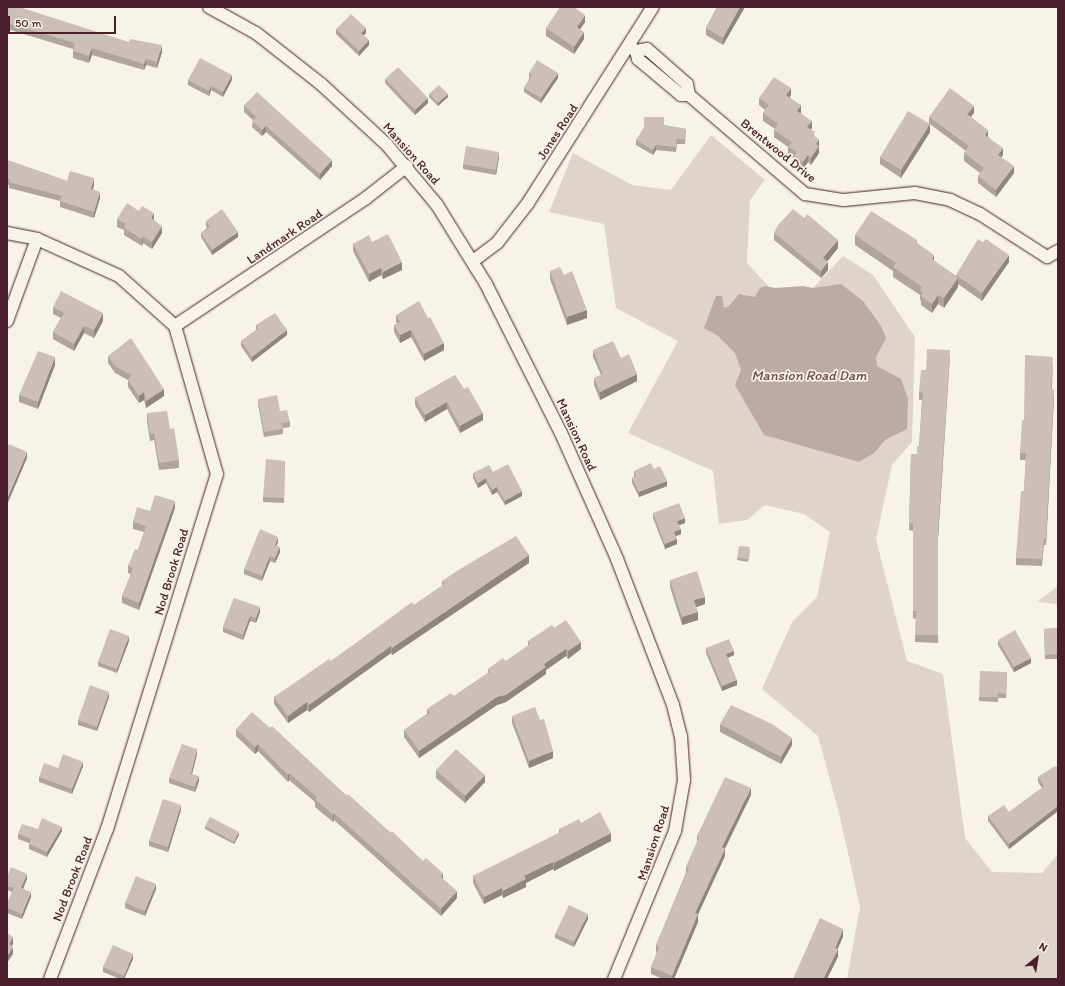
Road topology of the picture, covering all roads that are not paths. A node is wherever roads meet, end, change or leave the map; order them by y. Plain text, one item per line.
1 (208, 7) edge
2 (653, 7) edge
3 (632, 48) junction
4 (407, 166) junction
5 (7, 233) edge
6 (37, 240) junction
7 (1058, 251) edge
8 (473, 261) junction
9 (7, 321) edge
10 (175, 326) junction
11 (50, 979) edge
12 (614, 979) edge

1 - 4 street, Mansion Road
2 - 3 street, Jones Road
3 - 7 street, Brentwood Drive
3 - 8 street, Jones Road
4 - 8 street, Mansion Road
4 - 10 street, Landmark Road
5 - 6 street
6 - 9 street
6 - 10 street
8 - 12 street, Mansion Road
10 - 11 street, Nod Brook Road

